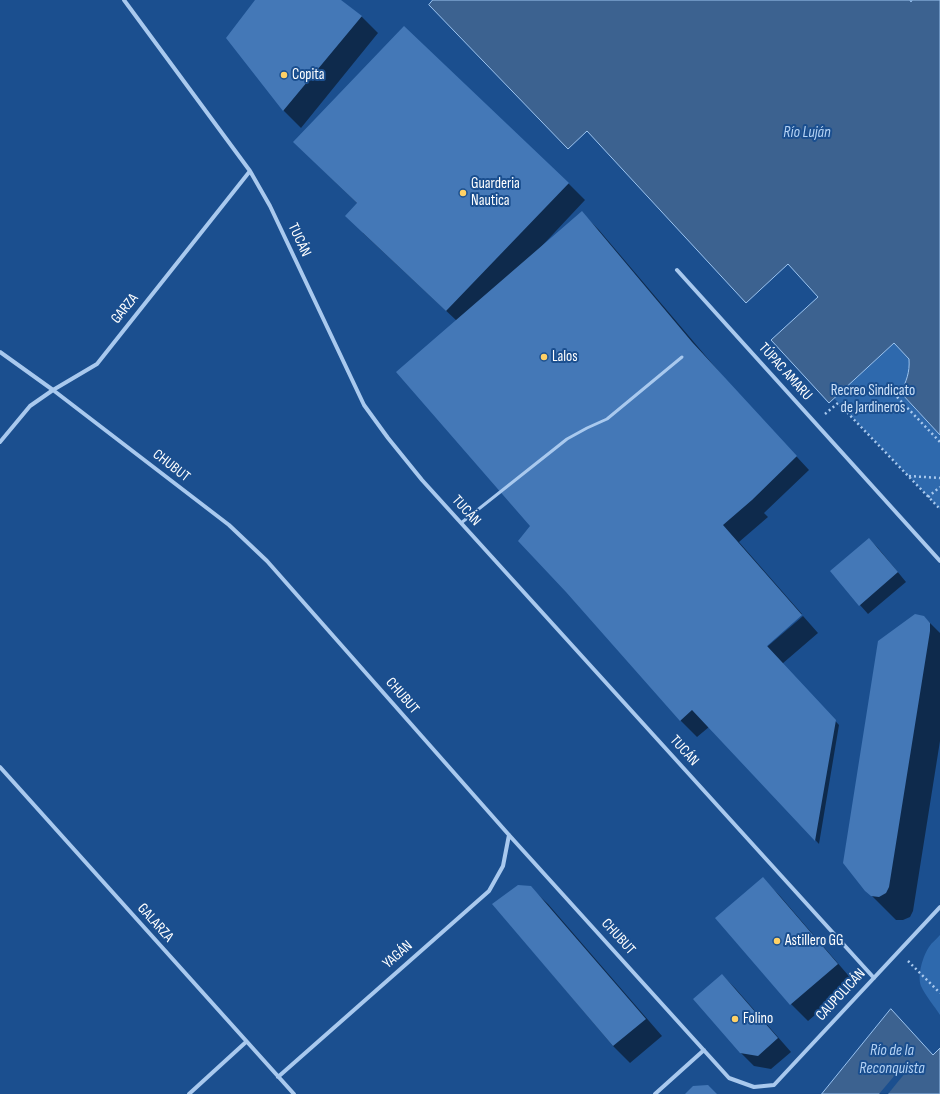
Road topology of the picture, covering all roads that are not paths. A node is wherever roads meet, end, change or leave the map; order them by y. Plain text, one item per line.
1 (124, 0) edge
2 (250, 171) junction
3 (677, 270) dead end
4 (0, 352) edge
5 (682, 357) dead end
6 (53, 390) junction
7 (0, 442) edge
8 (461, 523) junction
9 (940, 561) edge
10 (0, 767) edge
11 (509, 835) junction
12 (940, 907) edge
13 (874, 978) junction
14 (246, 1042) junction
15 (704, 1050) junction
16 (278, 1077) junction
17 (754, 1087) joint
18 (189, 1094) edge
19 (294, 1094) edge
20 (655, 1094) edge

1 - 2 street, TUCÁN
2 - 6 street, GARZA
2 - 8 street, TUCÁN
3 - 9 street, TÚPAC AMARU
4 - 6 street, CHUBUT
5 - 8 lane
6 - 7 street, GARZA
6 - 11 street, CHUBUT
8 - 13 street, TUCÁN
10 - 14 street, GALARZA
11 - 15 street, CHUBUT
11 - 16 street, YAGÁN
12 - 13 street, CAUPOLICÁN
13 - 17 street, CAUPOLICÁN
14 - 16 street, GALARZA
14 - 18 street
15 - 17 street, CHUBUT
15 - 20 street
16 - 19 street, GALARZA

